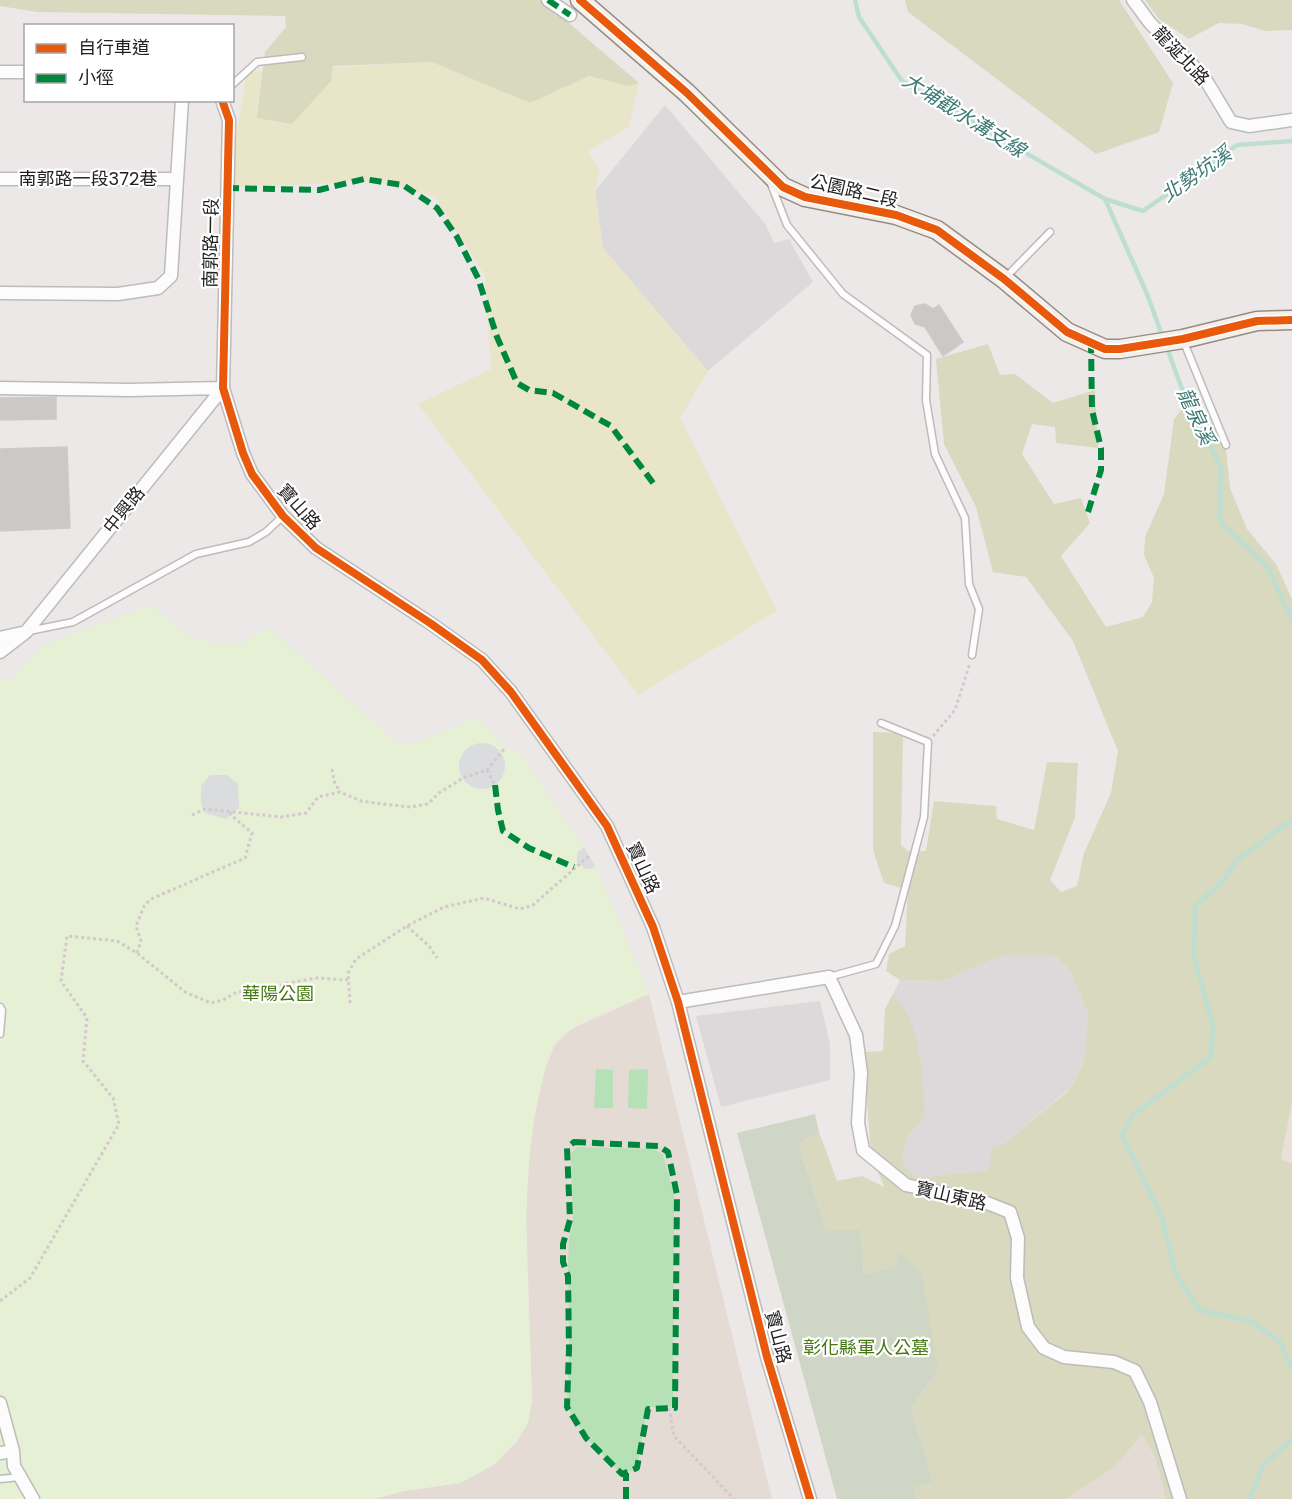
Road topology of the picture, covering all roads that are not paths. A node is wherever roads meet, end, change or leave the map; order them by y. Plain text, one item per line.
1 (548, 0) edge
2 (1133, 0) edge
3 (575, 8) edge
4 (302, 57) dead end
5 (0, 72) edge
6 (24, 72) edge
7 (234, 83) edge
8 (182, 102) edge
9 (223, 102) edge
10 (1292, 120) edge
11 (764, 167) junction
12 (0, 179) edge
13 (177, 179) junction
14 (1050, 232) dead end
15 (1004, 279) junction
16 (0, 293) edge
17 (1292, 320) edge
18 (1179, 340) junction
19 (0, 388) edge
20 (223, 388) junction
21 (1226, 445) dead end
22 (283, 516) junction
23 (26, 632) junction
24 (0, 638) edge
25 (0, 652) edge
26 (972, 655) road end
27 (881, 723) dead end
28 (829, 977) junction
29 (678, 1002) junction
30 (0, 1007) edge
31 (0, 1034) edge
32 (0, 1403) edge
33 (13, 1450) junction
34 (0, 1453) edge
35 (21, 1477) junction
36 (0, 1479) edge
37 (33, 1499) edge
38 (810, 1499) edge
39 (1180, 1499) edge

1 - 3 street
2 - 10 street, 龍涎北路
3 - 11 main road, 公園路二段
4 - 7 lane
5 - 6 street
8 - 13 street, 南郭路一段372巷
9 - 20 street, 南郭路一段
11 - 15 main road, 公園路二段
11 - 26 lane
12 - 13 street, 南郭路一段372巷
13 - 16 street, 南郭路一段372巷
14 - 15 lane
15 - 18 main road, 公園路二段
17 - 18 main road
18 - 21 lane
19 - 20 street
20 - 22 street, 寶山路
20 - 23 street, 中興路
22 - 23 lane
22 - 29 street, 寶山路
23 - 24 street
23 - 25 street, 中興路
27 - 28 lane
28 - 29 street
28 - 39 street, 寶山東路
29 - 38 street, 寶山路
30 - 31 lane
32 - 33 street
33 - 34 street
33 - 35 street
35 - 36 lane
35 - 37 street

